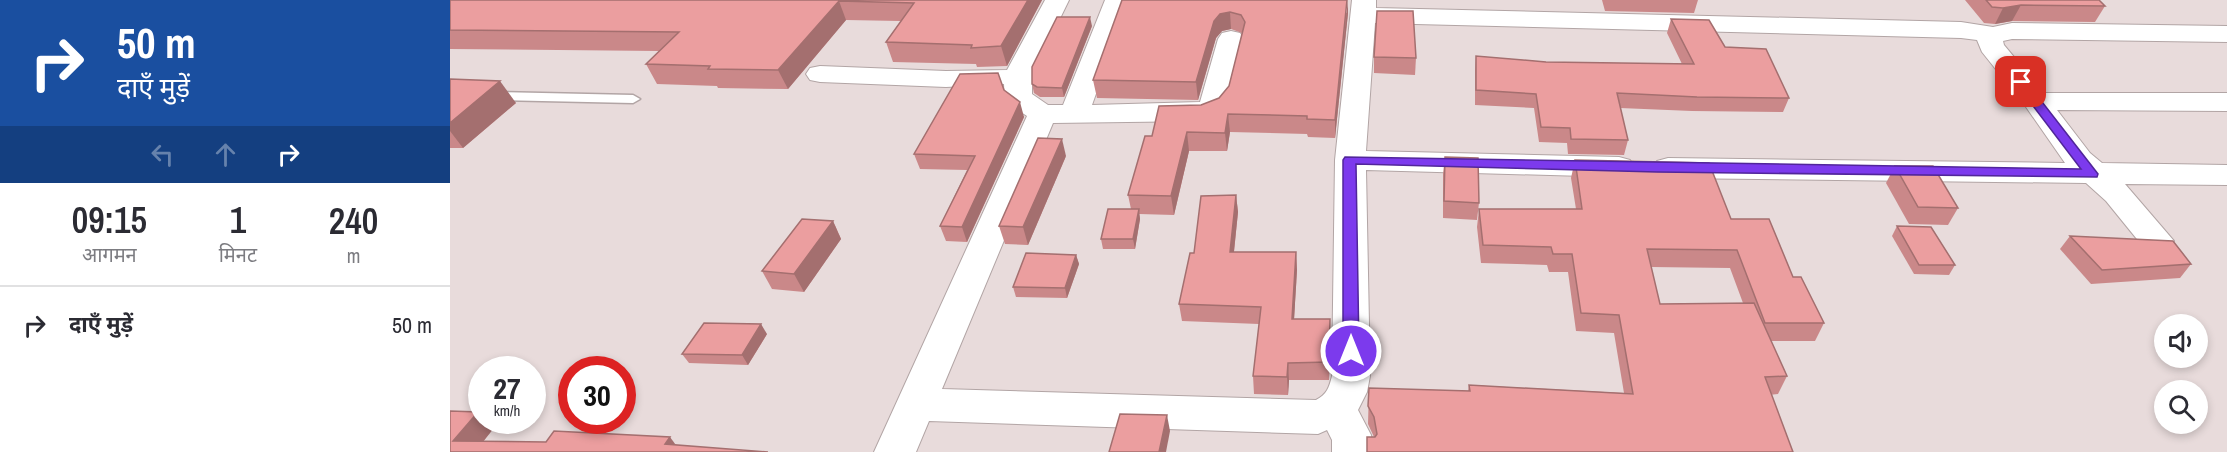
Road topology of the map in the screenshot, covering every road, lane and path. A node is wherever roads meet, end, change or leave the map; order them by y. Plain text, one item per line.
1 (1057, 0) edge
2 (1117, 0) edge
3 (1358, 5) edge
4 (2227, 34) edge
5 (1993, 35) junction
6 (1231, 39) dead end
7 (820, 74) dead end
8 (1018, 76) junction
9 (450, 95) edge
10 (633, 99) dead end
11 (2036, 100) junction
12 (2227, 102) edge
13 (1058, 114) junction
14 (1350, 160) junction
15 (2092, 174) junction
16 (2227, 175) edge
17 (2157, 241) edge
18 (914, 404) junction
19 (1335, 411) junction
20 (895, 452) edge
21 (1353, 452) edge

1 - 8 street
2 - 13 street
3 - 5 street
3 - 14 street
4 - 5 street
5 - 11 street
6 - 13 street
7 - 8 street
8 - 13 street
9 - 10 lane
11 - 12 street
11 - 15 street
13 - 18 street
14 - 15 street
14 - 19 street
15 - 16 street
15 - 17 street
18 - 19 street
18 - 20 street
19 - 21 street

